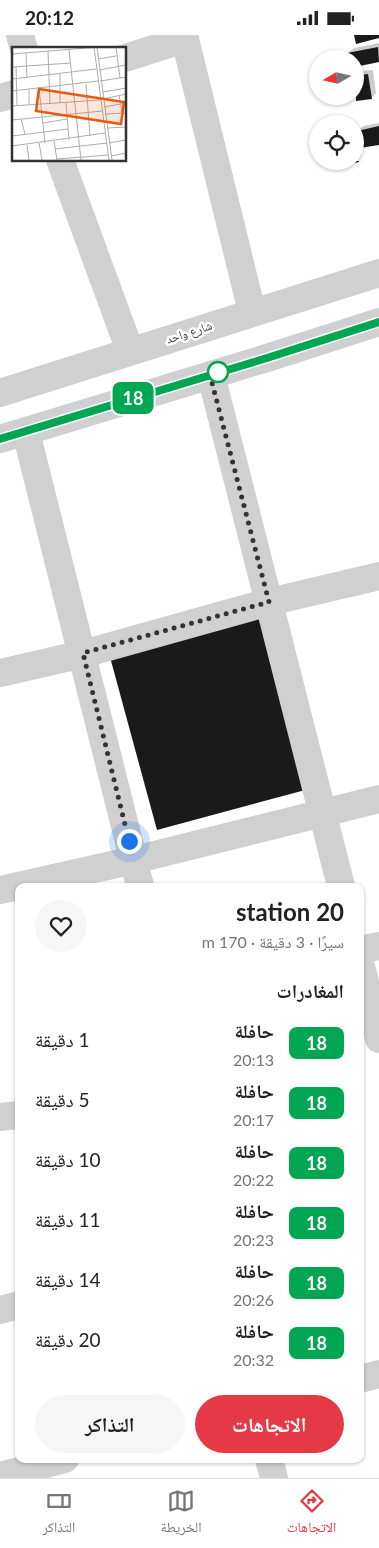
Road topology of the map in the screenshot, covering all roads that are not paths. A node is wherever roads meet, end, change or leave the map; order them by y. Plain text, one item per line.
1 (185, 37) edge
2 (126, 58) edge
3 (60, 161) edge
4 (379, 273) edge
5 (252, 313) junction
6 (379, 322) edge
7 (130, 351) junction
8 (210, 375) junction
9 (2, 385) edge
10 (26, 431) junction
11 (0, 439) edge
12 (379, 576) edge
13 (269, 602) junction
14 (83, 653) junction
15 (0, 673) edge
16 (379, 799) edge
17 (323, 813) junction
18 (134, 860) junction
19 (31, 883) edge
20 (139, 883) edge
21 (340, 883) edge
22 (15, 887) edge
23 (0, 890) edge
24 (379, 946) edge
25 (364, 949) edge
26 (364, 978) edge
27 (379, 1039) edge
28 (15, 1115) edge
29 (0, 1117) edge
30 (15, 1306) edge
31 (0, 1310) edge
32 (379, 1374) edge
33 (364, 1378) edge
34 (50, 1463) edge
35 (270, 1463) edge
36 (0, 1476) edge
37 (274, 1478) edge

1 - 2 street
1 - 5 street
3 - 7 street
4 - 5 street, شارع واحد
5 - 7 street, شارع واحد
6 - 8 street
7 - 9 street, شارع واحد
8 - 10 street
8 - 13 street
10 - 11 street
10 - 14 street
12 - 13 street
13 - 14 street
13 - 17 street
14 - 15 street
14 - 18 street
16 - 17 street
17 - 18 street
17 - 21 street
18 - 19 street
18 - 20 street
22 - 23 street
24 - 25 street
26 - 27 street
28 - 29 street
30 - 31 street
32 - 33 street
34 - 36 street
35 - 37 street

